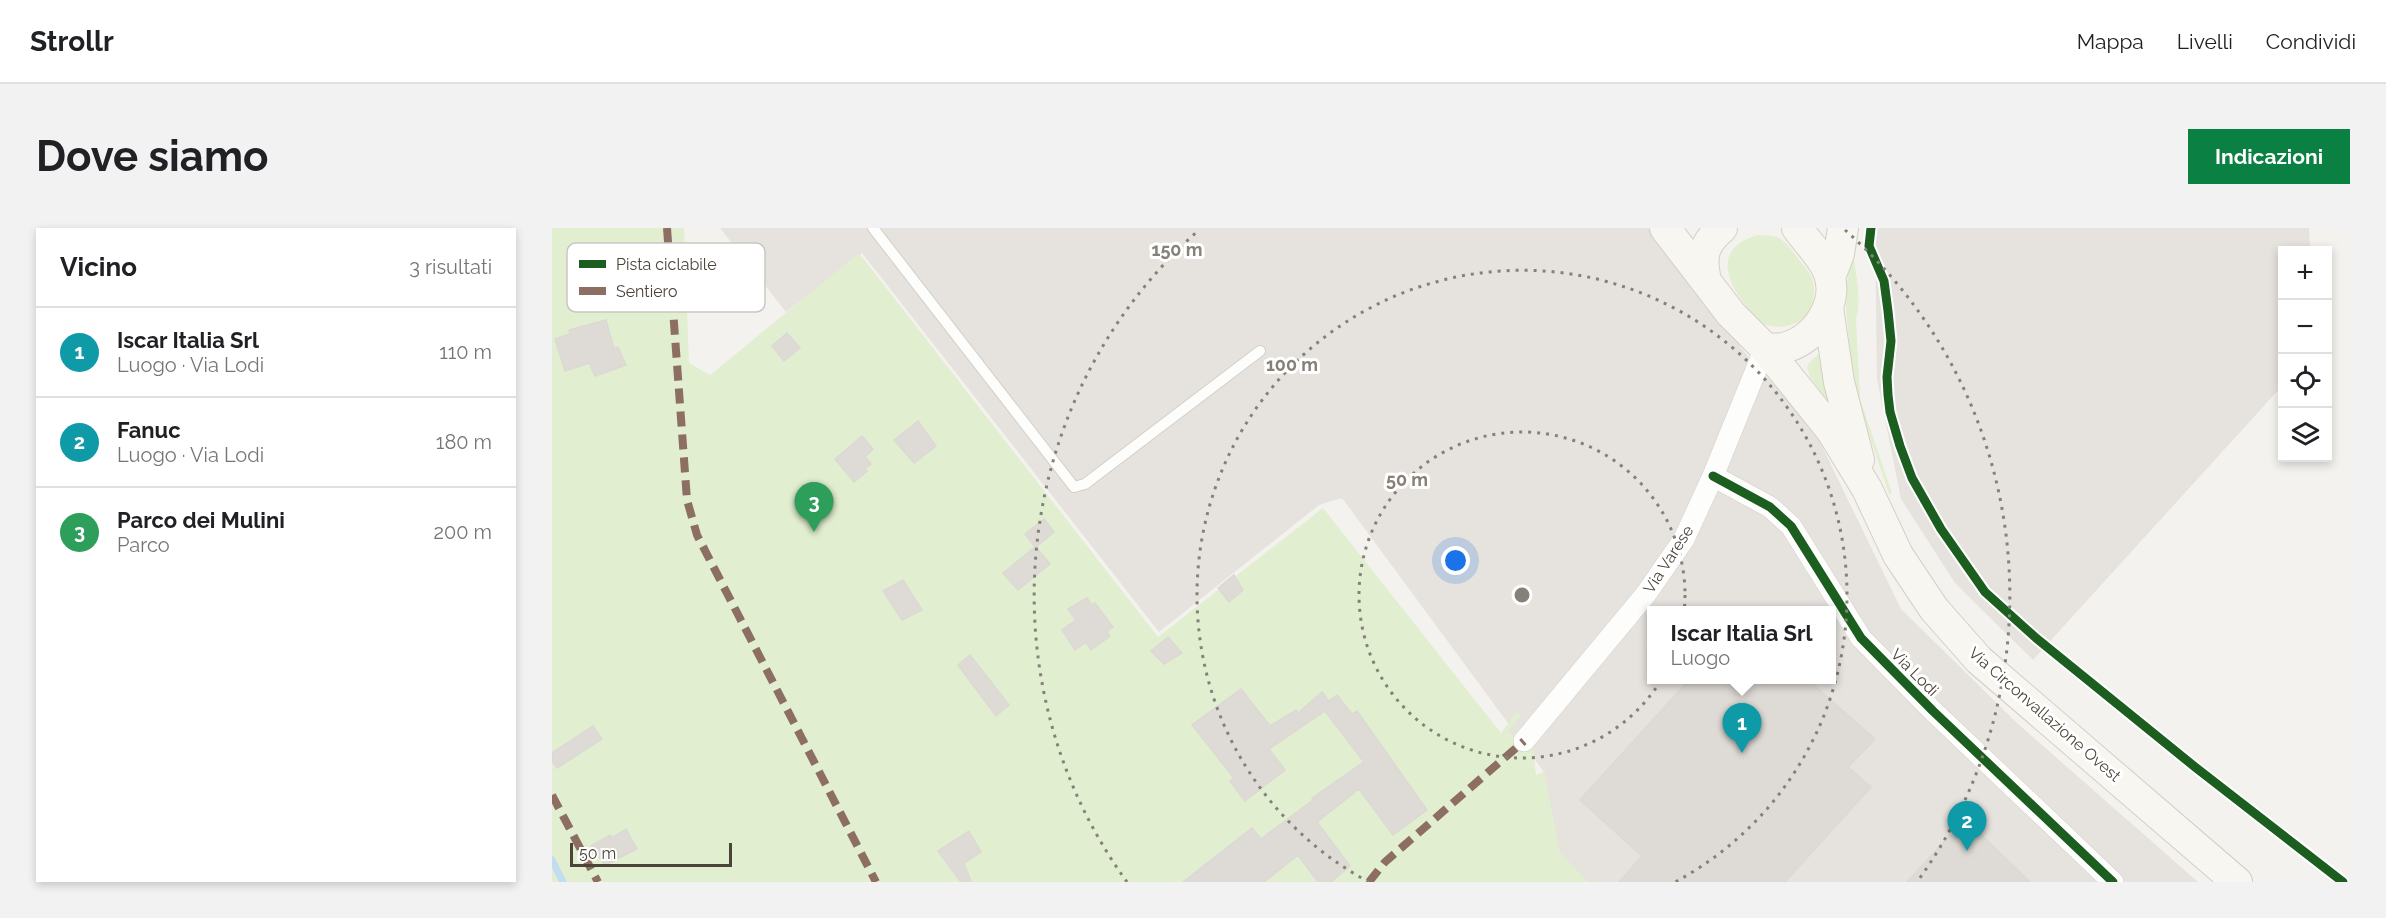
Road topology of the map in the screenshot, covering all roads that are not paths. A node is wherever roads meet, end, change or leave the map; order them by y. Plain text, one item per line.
1 (873, 228) edge
2 (1665, 228) edge
3 (1722, 228) edge
4 (1797, 228) edge
5 (1843, 228) edge
6 (1830, 278) junction
7 (1706, 281) junction
8 (1828, 308) junction
9 (1764, 348) junction
10 (1260, 351) dead end
11 (1713, 476) junction
12 (1867, 489) junction
13 (1524, 741) dead end
14 (2113, 882) edge
15 (2237, 882) edge

1 - 10 lane
2 - 7 main road
3 - 7 main road
4 - 6 main road
5 - 6 main road
6 - 8 main road
7 - 9 main road
8 - 9 main road
8 - 12 main road
9 - 11 street, Via Varese
9 - 12 main road
11 - 13 street, Via Varese
11 - 14 street, Via Lodi
12 - 15 main road, Via Circonvallazione Ovest

